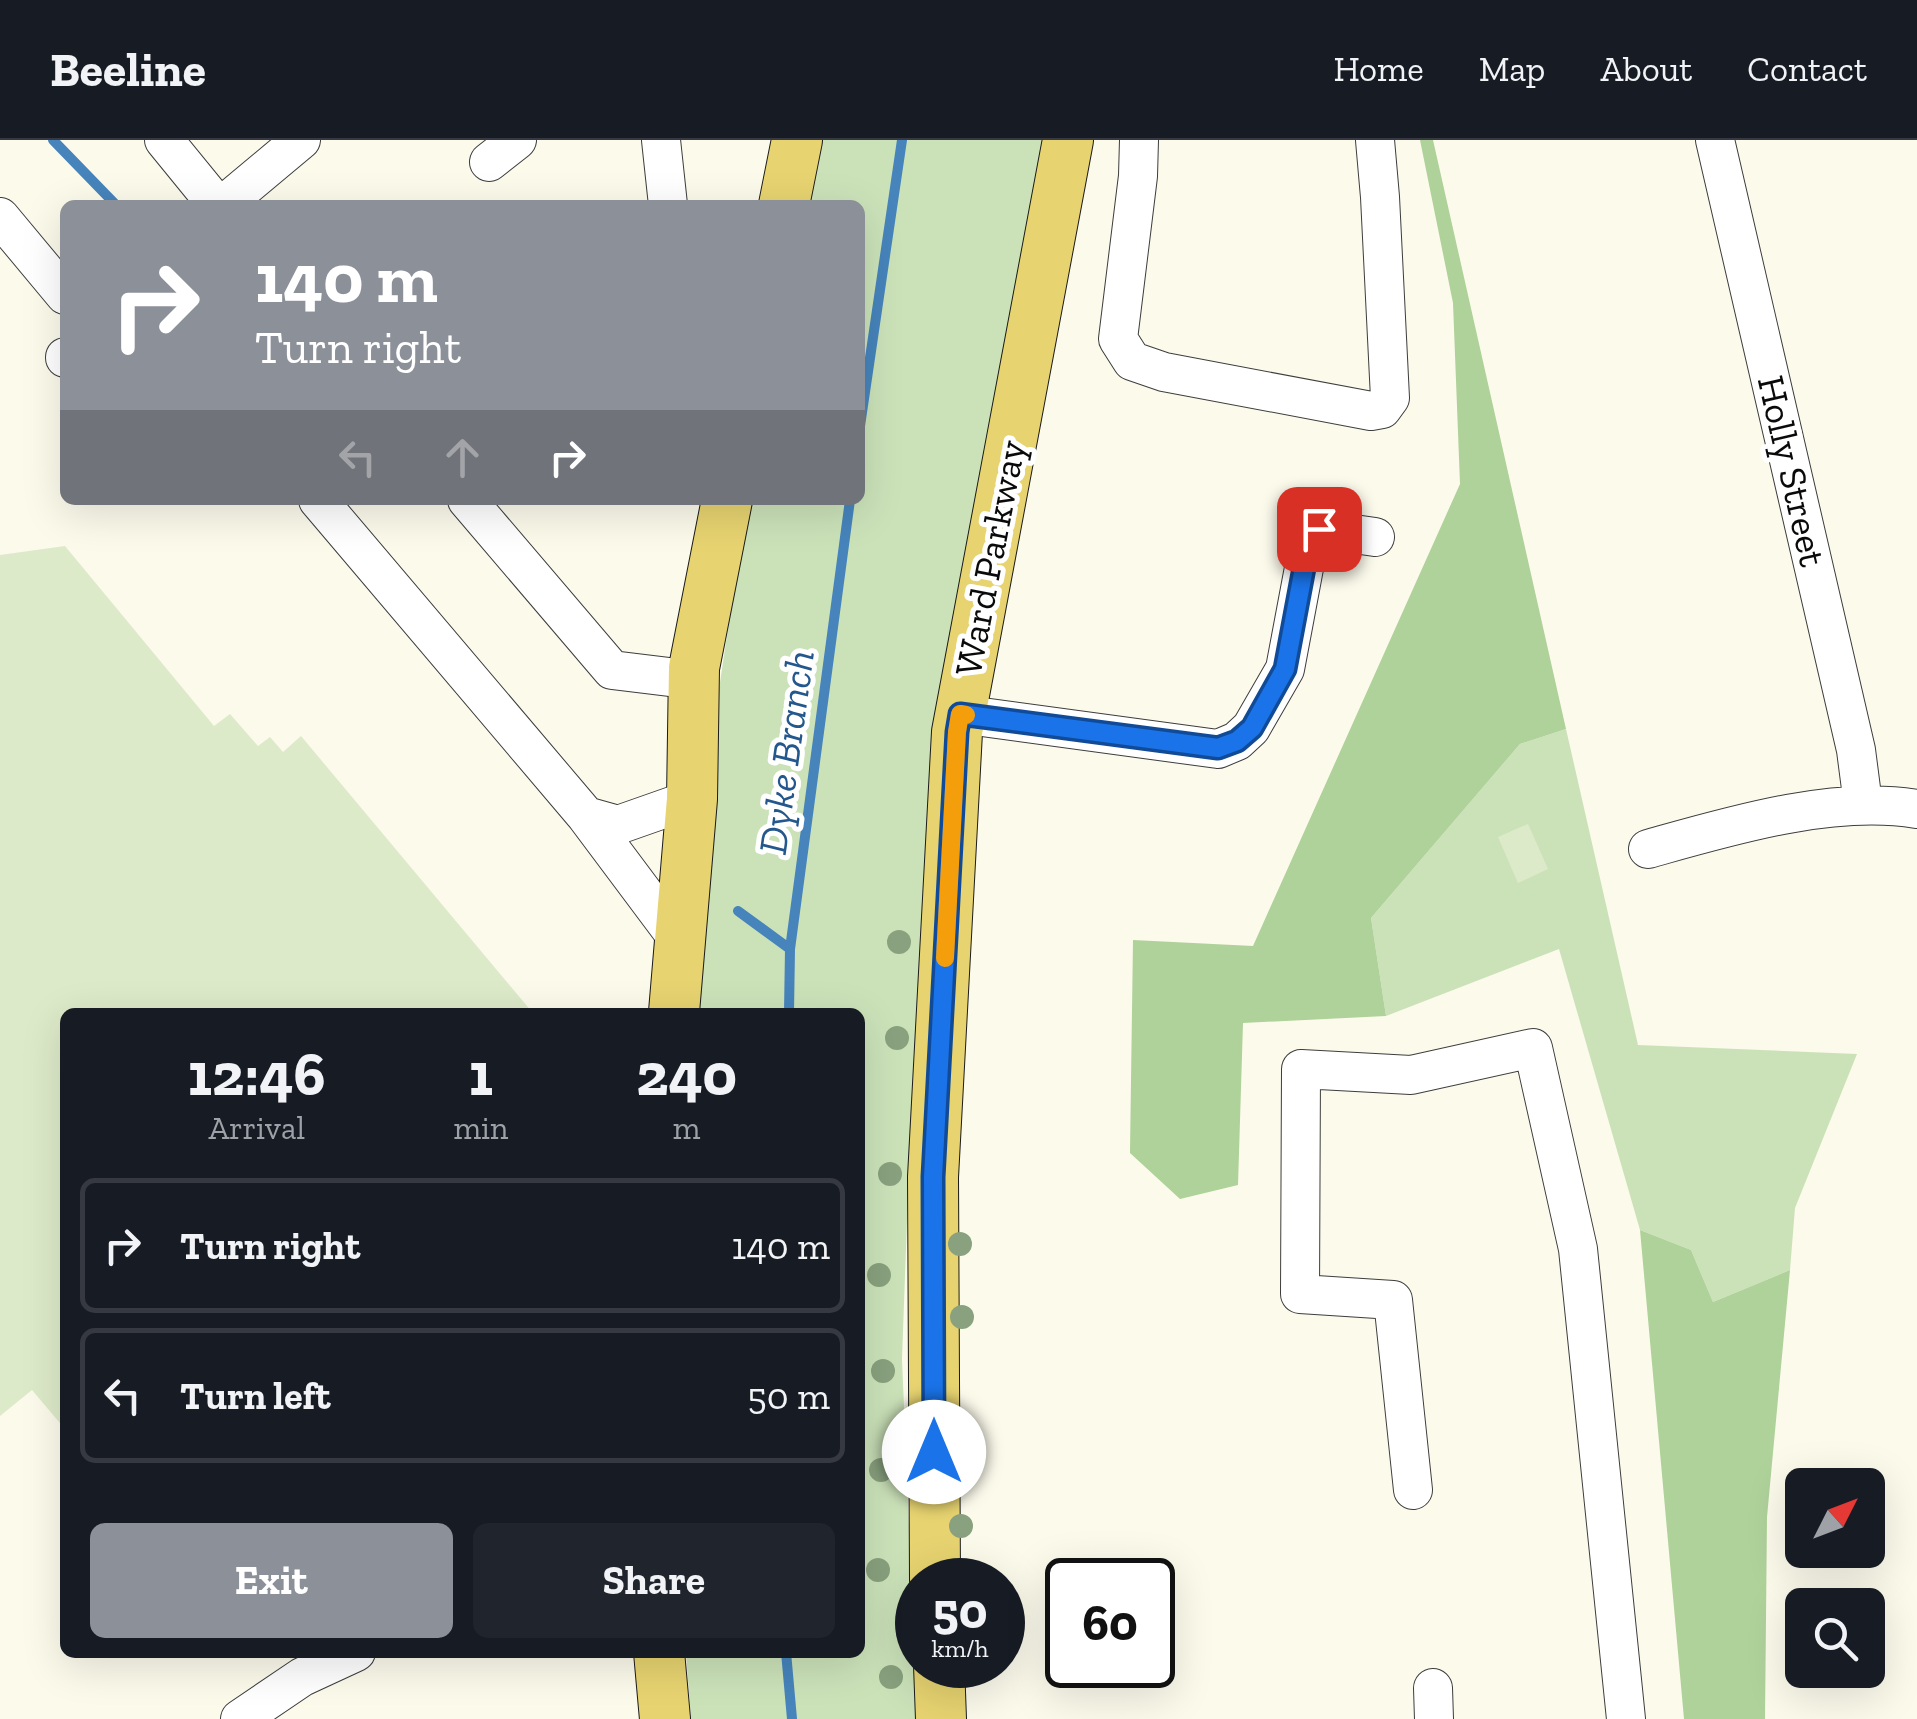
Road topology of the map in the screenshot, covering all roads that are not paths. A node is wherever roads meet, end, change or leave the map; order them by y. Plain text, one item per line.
1 (164, 140) edge
2 (301, 140) edge
3 (661, 140) edge
4 (797, 140) edge
5 (1068, 140) edge
6 (1139, 140) edge
7 (1375, 140) edge
8 (1715, 140) edge
9 (216, 200) edge
10 (226, 200) edge
11 (667, 200) edge
12 (785, 200) edge
13 (0, 217) edge
14 (60, 289) edge
15 (322, 505) edge
16 (470, 505) edge
17 (726, 505) edge
18 (1375, 537) dead end
19 (694, 680) junction
20 (960, 714) junction
21 (692, 799) junction
22 (1862, 804) junction
23 (1917, 809) edge
24 (586, 816) junction
25 (1648, 849) dead end
26 (682, 943) junction
27 (674, 1008) edge
28 (1412, 1490) dead end
29 (935, 1558) edge
30 (343, 1658) edge
31 (659, 1658) edge
32 (939, 1688) edge
33 (240, 1719) edge
34 (664, 1719) edge
35 (941, 1719) edge
36 (1626, 1719) edge

1 - 9 street
2 - 10 street
3 - 11 street
4 - 12 main road
5 - 20 main road, Ward Parkway
6 - 7 street
8 - 22 street, Holly Street
13 - 14 street
15 - 24 street
16 - 19 street
17 - 19 main road
18 - 20 street
19 - 21 main road
20 - 29 main road, Ward Parkway
21 - 24 street
21 - 26 main road
22 - 23 street
22 - 25 street
24 - 26 street
26 - 27 main road
28 - 36 street
30 - 33 street
31 - 34 main road
32 - 35 main road

